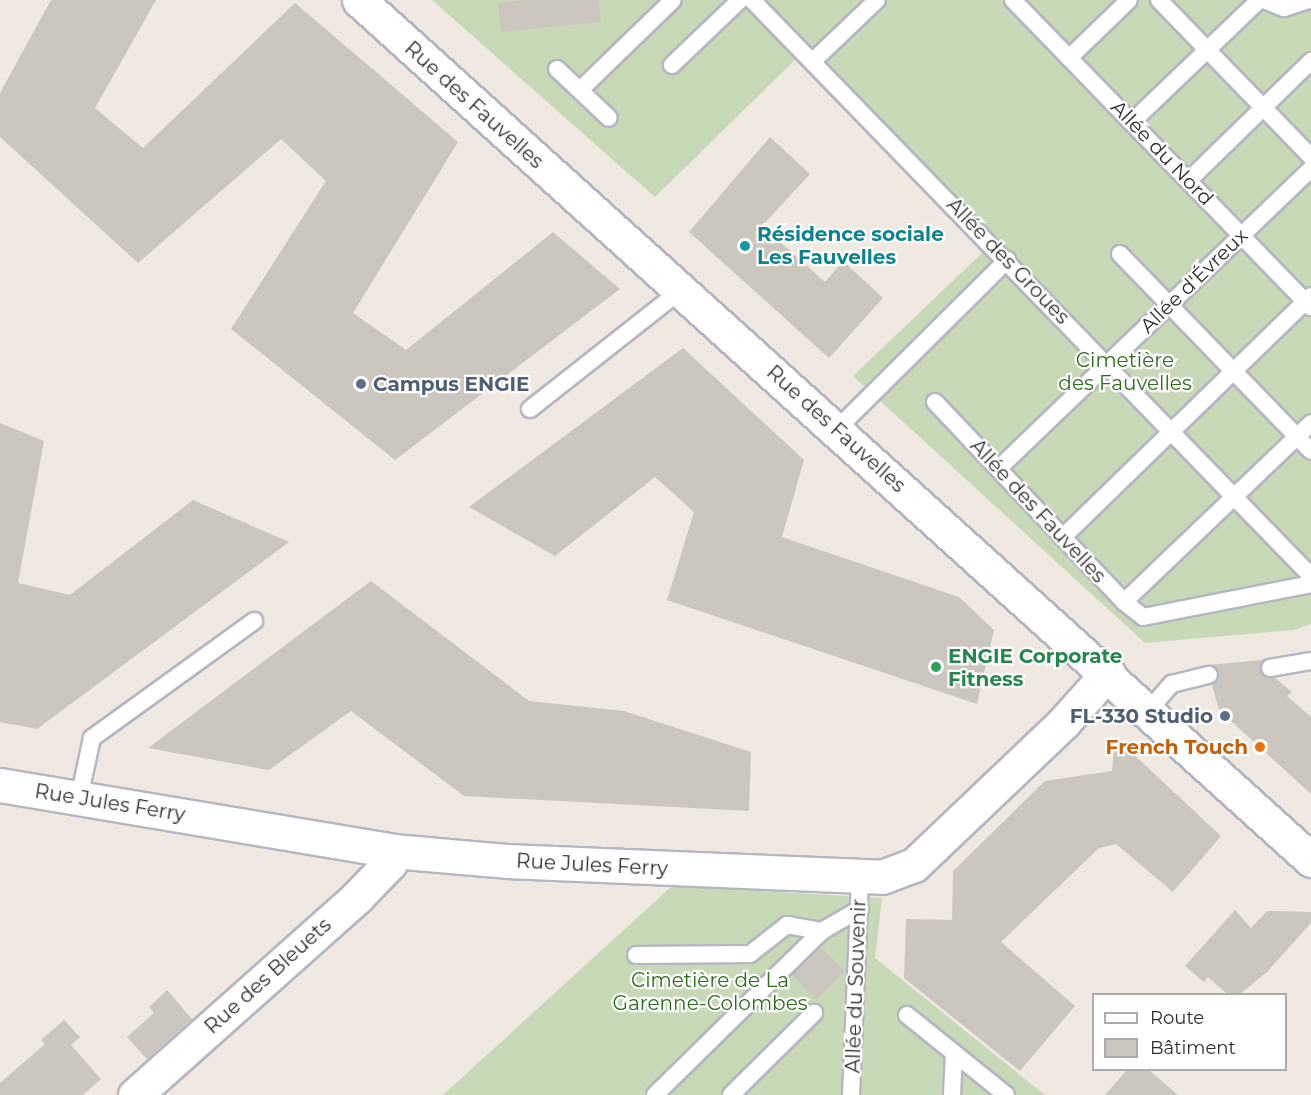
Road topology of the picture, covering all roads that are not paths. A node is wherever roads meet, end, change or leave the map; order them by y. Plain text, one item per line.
1 (359, 0) edge
2 (673, 0) edge
3 (740, 0) edge
4 (753, 0) edge
5 (877, 0) edge
6 (1013, 0) edge
7 (1129, 0) edge
8 (1160, 0) edge
9 (1258, 0) edge
10 (1264, 0) edge
11 (1309, 1) edge
12 (1207, 50) junction
13 (1069, 58) junction
14 (813, 61) junction
15 (1311, 62) edge
16 (672, 65) dead end
17 (557, 69) dead end
18 (580, 90) junction
19 (1263, 108) junction
20 (609, 118) dead end
21 (1132, 122) junction
22 (1311, 157) edge
23 (1311, 169) edge
24 (1188, 180) junction
25 (1242, 236) junction
26 (1120, 254) dead end
27 (1007, 260) junction
28 (681, 290) junction
29 (1309, 301) edge
30 (1169, 305) junction
31 (1108, 363) junction
32 (1234, 371) junction
33 (934, 402) dead end
34 (530, 409) dead end
35 (1311, 423) edge
36 (837, 429) junction
37 (1173, 431) junction
38 (1297, 436) junction
39 (1311, 451) edge
40 (999, 468) junction
41 (1232, 498) junction
42 (1064, 536) junction
43 (1308, 566) edge
44 (1311, 584) edge
45 (1124, 602) junction
46 (254, 621) dead end
47 (1311, 661) edge
48 (1270, 668) dead end
49 (1108, 673) junction
50 (1209, 675) dead end
51 (1149, 710) junction
52 (1, 789) edge
53 (79, 798) junction
54 (393, 851) junction
55 (1311, 860) edge
56 (860, 877) junction
57 (860, 909) junction
58 (822, 931) junction
59 (636, 955) dead end
60 (814, 1013) dead end
61 (907, 1015) dead end
62 (954, 1053) junction
63 (751, 1075) junction
64 (135, 1095) edge
65 (655, 1095) edge
66 (731, 1095) edge
67 (750, 1095) edge
68 (851, 1095) edge
69 (952, 1095) edge
70 (1006, 1095) edge

1 - 28 street, Rue des Fauvelles
2 - 18 lane
3 - 16 lane
4 - 14 lane, Allée des Groues
5 - 14 lane
6 - 13 lane, Allée du Nord
7 - 13 lane
8 - 12 lane
9 - 12 lane
10 - 11 lane
12 - 19 lane
12 - 21 lane
13 - 21 lane, Allée du Nord
14 - 27 lane, Allée des Groues
15 - 19 lane
17 - 18 lane
18 - 20 lane
19 - 22 lane
19 - 24 lane
21 - 24 lane, Allée du Nord
23 - 25 lane, Allée d'Évreux
24 - 25 lane, Allée du Nord
25 - 29 lane, Allée du Nord
25 - 30 lane, Allée d'Évreux
26 - 30 lane
27 - 31 lane, Allée des Groues
27 - 36 lane
28 - 34 lane
28 - 36 street, Rue des Fauvelles
29 - 32 lane
30 - 31 lane, Allée d'Évreux
30 - 32 lane
31 - 37 lane, Allée des Groues
31 - 40 lane, Allée d'Évreux
32 - 37 lane
32 - 38 lane
33 - 40 lane, Allée des Fauvelles
35 - 38 lane
36 - 49 street, Rue des Fauvelles
37 - 41 lane, Allée des Groues
37 - 42 lane
38 - 39 lane
38 - 41 lane
40 - 42 lane, Allée des Fauvelles
41 - 43 lane, Allée des Groues
41 - 45 lane
42 - 45 lane, Allée des Fauvelles
44 - 45 lane, Allée des Fauvelles
46 - 53 lane
47 - 48 lane
49 - 51 street, Rue des Fauvelles
49 - 56 street, Rue Jules Ferry
50 - 51 lane
51 - 55 street, Rue des Fauvelles
52 - 53 street, Rue Jules Ferry
53 - 54 street, Rue Jules Ferry
54 - 56 street, Rue Jules Ferry
54 - 64 street, Rue des Bleuets
56 - 57 lane, Allée du Souvenir
57 - 58 lane
57 - 68 lane, Allée du Souvenir
58 - 59 lane
58 - 65 lane
60 - 63 lane
61 - 62 lane
62 - 69 lane
62 - 70 lane
63 - 66 lane
63 - 67 lane

